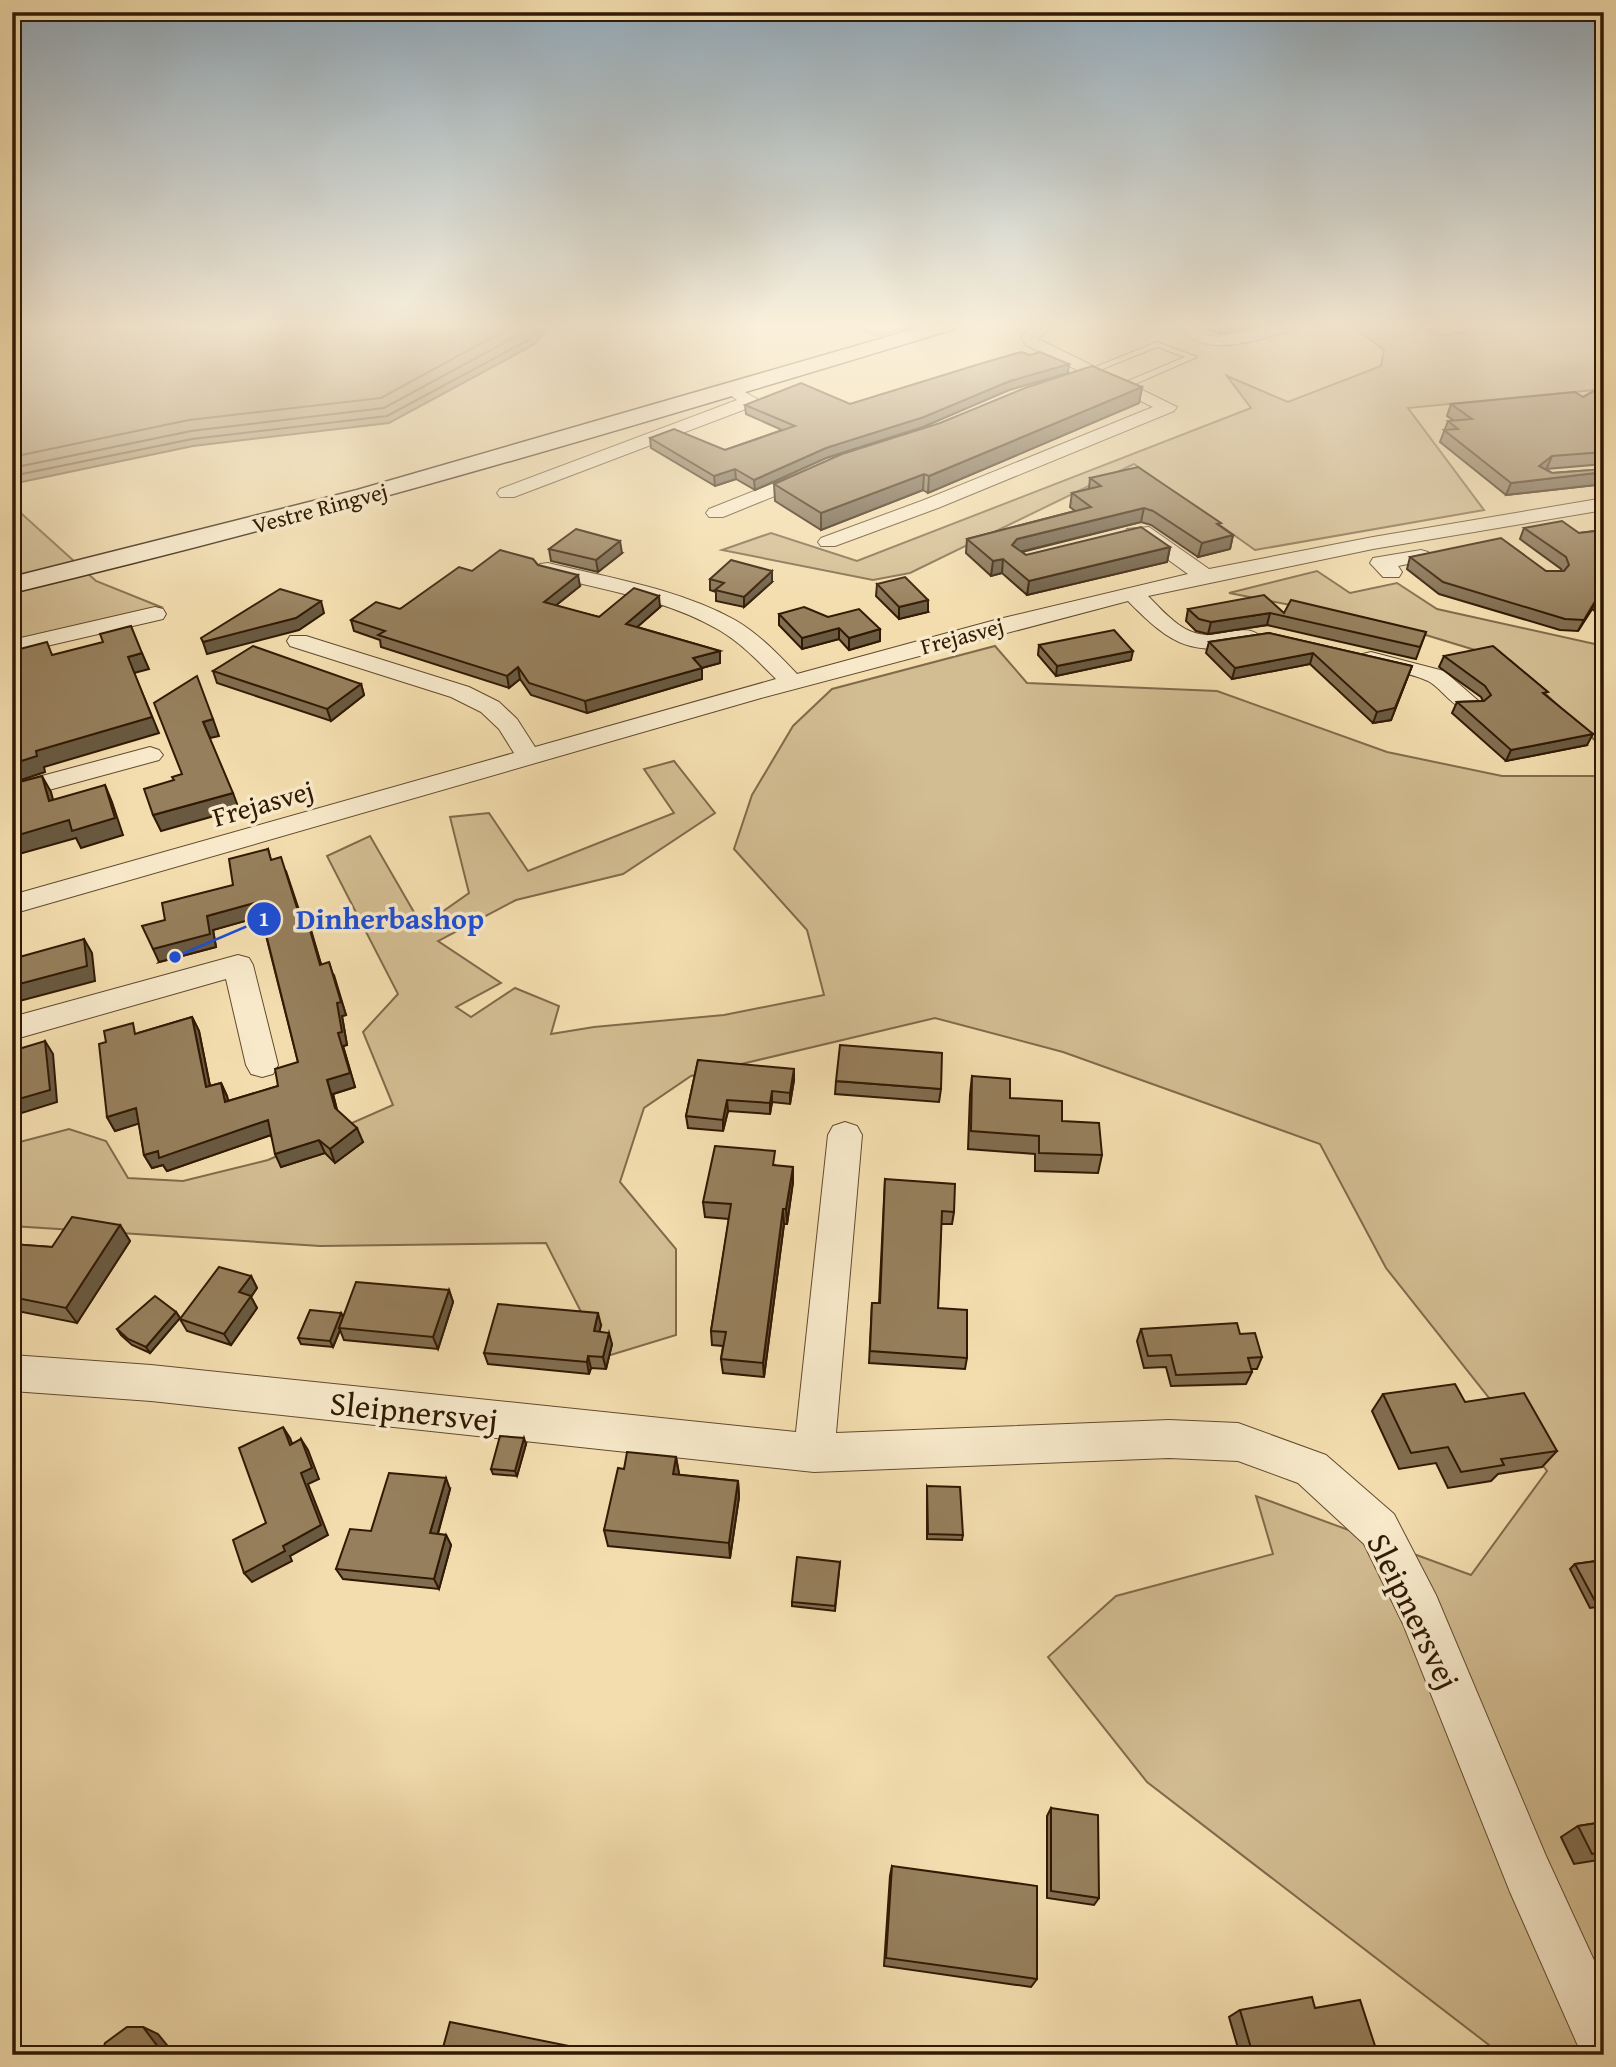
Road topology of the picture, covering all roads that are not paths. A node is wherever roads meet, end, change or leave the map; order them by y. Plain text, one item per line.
1 (623, 421) edge
2 (696, 421) edge
3 (1133, 421) edge
4 (834, 464) edge
5 (507, 493) dead end
6 (1604, 504) edge
7 (716, 513) dead end
8 (1480, 524) junction
9 (1116, 537) edge
10 (828, 541) dead end
11 (548, 569) edge
12 (1391, 572) dead end
13 (1205, 576) junction
14 (12, 586) edge
15 (1132, 593) junction
16 (155, 614) dead end
17 (1266, 635) edge
18 (298, 641) dead end
19 (12, 647) edge
20 (1347, 653) edge
21 (1451, 656) edge
22 (1415, 669) junction
23 (793, 683) junction
24 (1470, 704) edge
25 (150, 755) dead end
26 (530, 758) junction
27 (12, 792) edge
28 (12, 905) edge
29 (12, 1029) edge
30 (262, 1065) dead end
31 (845, 1135) dead end
32 (12, 1373) edge
33 (814, 1453) junction
34 (1604, 2042) edge

1 - 14 main road, Vestre Ringvej
2 - 5 street
3 - 10 street
4 - 7 street
6 - 8 street, Frejasvej
8 - 12 street
8 - 13 street, Frejasvej
9 - 13 street
11 - 23 street
13 - 15 street, Frejasvej
15 - 17 street
15 - 23 street, Frejasvej
16 - 19 street
18 - 26 street
20 - 22 street
21 - 22 street
22 - 24 street
23 - 26 street, Frejasvej
25 - 27 street
26 - 28 street, Frejasvej
29 - 30 street
31 - 33 street
32 - 33 street, Sleipnersvej
33 - 34 street, Sleipnersvej

